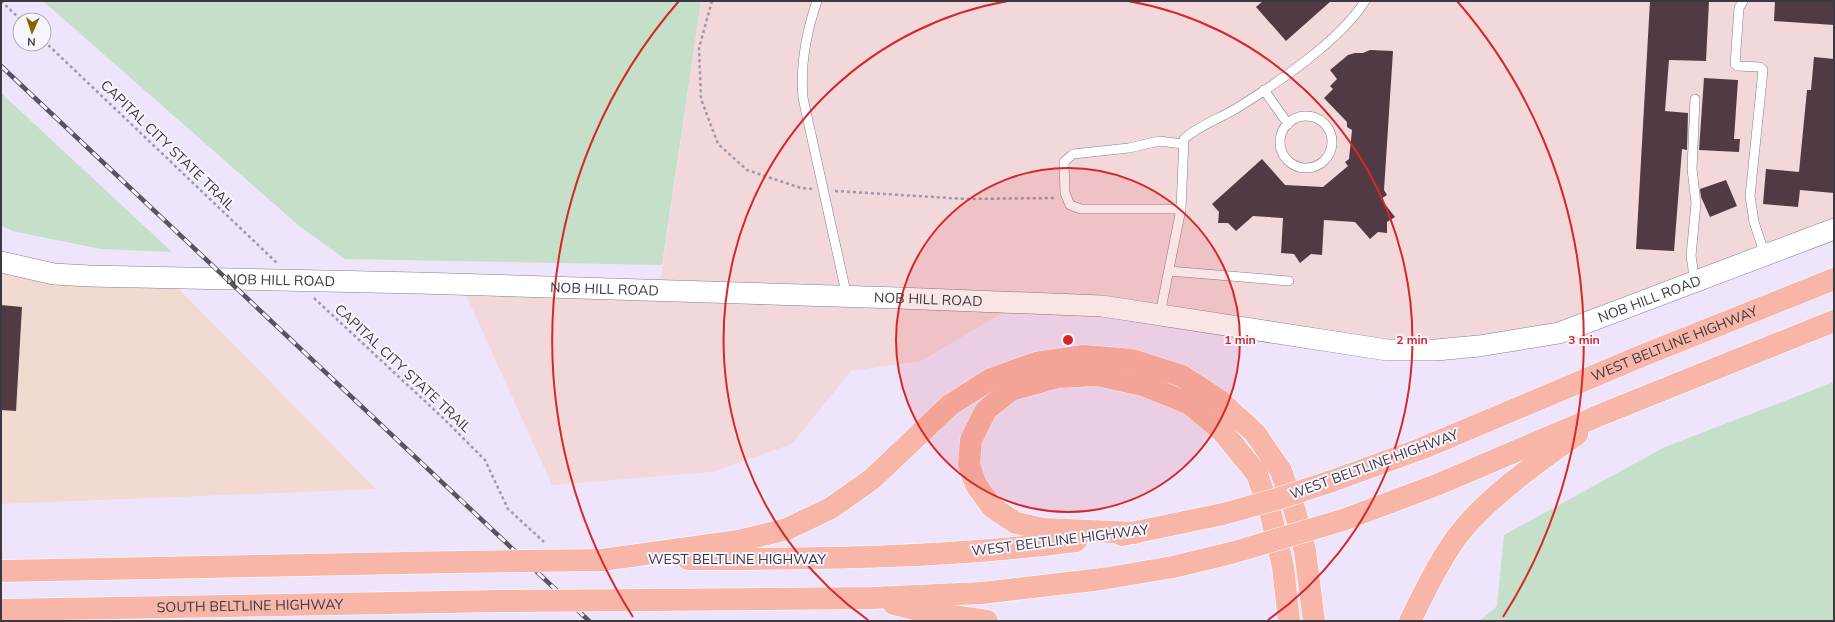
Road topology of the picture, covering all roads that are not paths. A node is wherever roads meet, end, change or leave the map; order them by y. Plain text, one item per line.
1 (817, 1) edge
2 (1365, 1) edge
3 (1743, 1) edge
4 (1264, 90) junction
5 (1695, 99) dead end
6 (1288, 124) junction
7 (1183, 144) junction
8 (1181, 209) junction
9 (1834, 229) edge
10 (1765, 255) junction
11 (1, 262) edge
12 (1169, 270) junction
13 (1834, 279) edge
14 (1289, 281) dead end
15 (1695, 282) junction
16 (847, 297) junction
17 (1160, 314) junction
18 (1834, 321) edge
19 (1605, 413) junction
20 (1136, 533) junction
21 (602, 560) junction
22 (1, 571) edge
23 (872, 598) junction
24 (1, 610) edge
25 (987, 621) edge
26 (1289, 621) edge
27 (1314, 621) edge
28 (1410, 621) edge

1 - 16 lane
2 - 4 lane
3 - 10 lane
4 - 6 lane
4 - 7 lane
5 - 15 lane
6 - 6 lane
7 - 8 lane
7 - 8 lane
8 - 12 lane
9 - 10 street, NOB HILL ROAD
10 - 15 street, NOB HILL ROAD
11 - 16 street, NOB HILL ROAD
12 - 14 lane
12 - 17 lane
13 - 20 highway, WEST BELTLINE HIGHWAY, bridge
15 - 17 street, NOB HILL ROAD
16 - 17 street, NOB HILL ROAD
18 - 19 highway
19 - 23 highway, bridge
19 - 28 highway
20 - 21 highway, WEST BELTLINE HIGHWAY
20 - 26 highway
21 - 22 highway, WEST BELTLINE HIGHWAY, bridge
21 - 27 highway
23 - 24 highway, SOUTH BELTLINE HIGHWAY, bridge
23 - 25 highway

